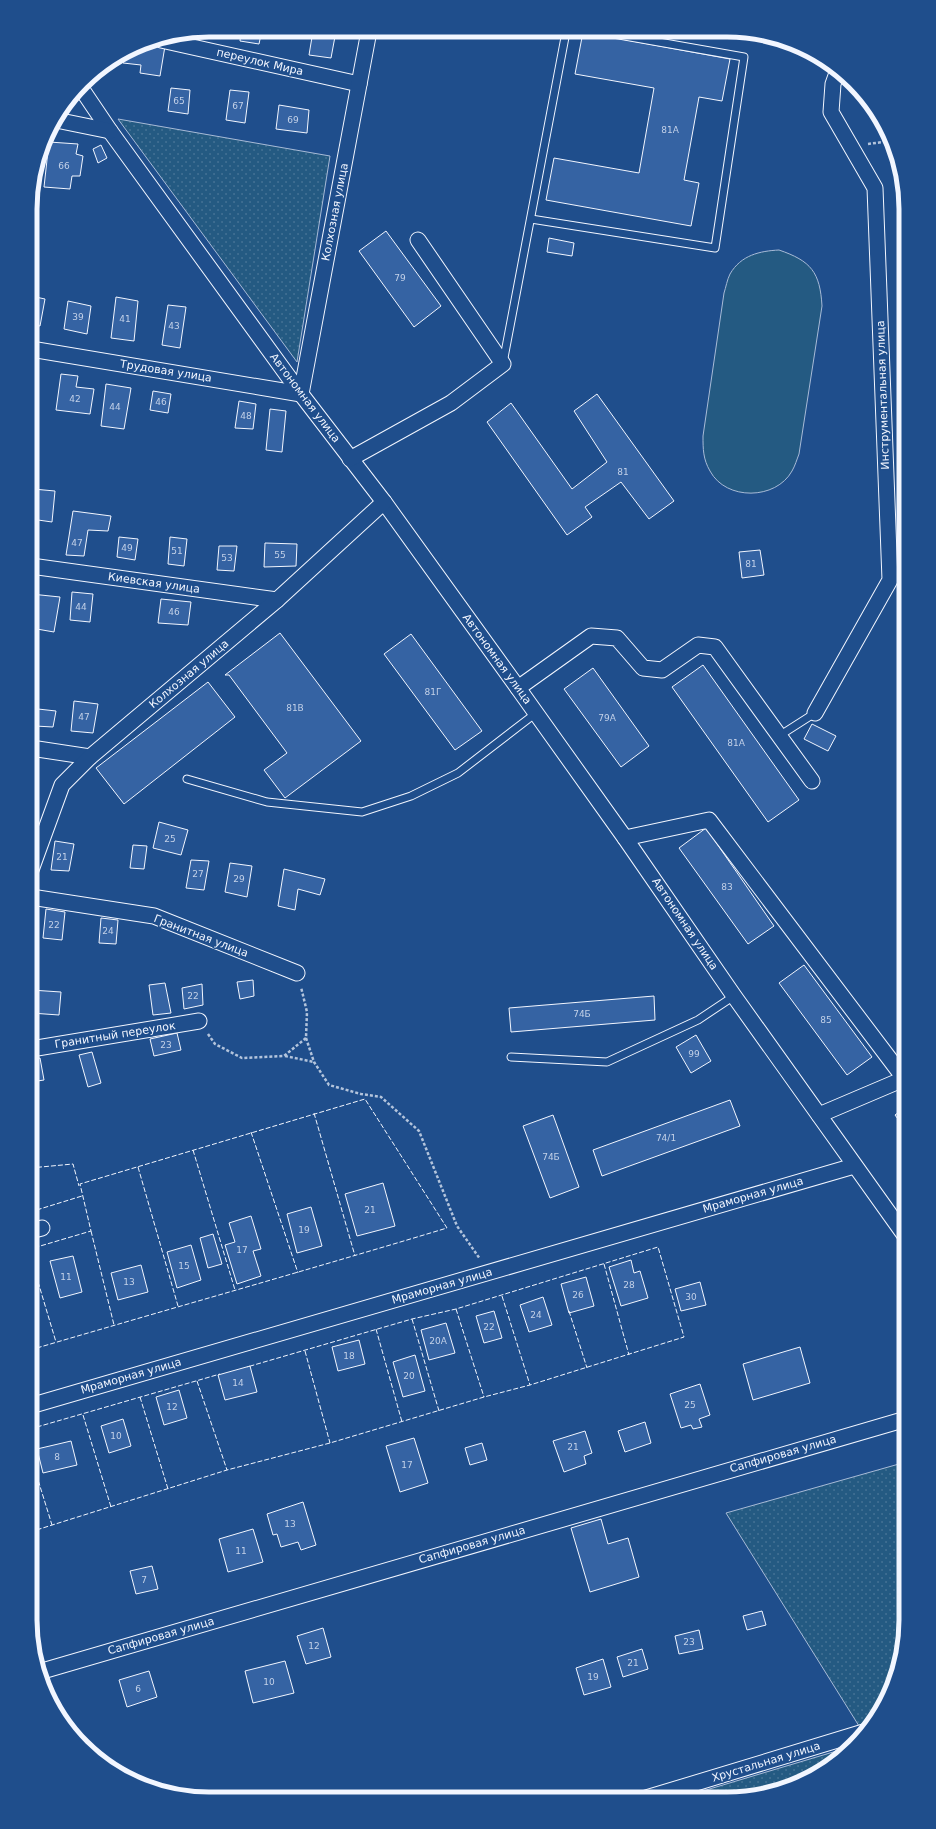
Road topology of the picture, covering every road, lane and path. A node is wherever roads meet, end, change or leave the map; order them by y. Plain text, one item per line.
1 (368, 37) edge
2 (565, 37) edge
3 (630, 37) edge
4 (169, 42) edge
5 (836, 76) edge
6 (359, 84) junction
7 (83, 92) edge
8 (61, 121) edge
9 (110, 131) junction
10 (885, 142) edge
11 (851, 146) junction
12 (531, 219) junction
13 (418, 240) dead end
14 (37, 350) edge
15 (503, 364) junction
16 (301, 394) junction
17 (350, 459) junction
18 (384, 502) junction
19 (37, 567) edge
20 (277, 600) junction
21 (518, 688) junction
22 (536, 713) junction
23 (815, 713) joint
24 (779, 736) junction
25 (37, 749) edge
26 (90, 757) junction
27 (187, 779) dead end
28 (812, 781) dead end
29 (625, 838) junction
30 (37, 854) edge
31 (37, 898) edge
32 (297, 973) joint
33 (734, 996) junction
34 (199, 1021) joint
35 (306, 1038) junction
36 (37, 1048) edge
37 (284, 1056) junction
38 (511, 1057) dead end
39 (314, 1062) junction
40 (899, 1070) edge
41 (899, 1081) edge
42 (819, 1115) junction
43 (854, 1166) junction
44 (899, 1227) edge
45 (487, 1273) junction
46 (37, 1404) edge
47 (899, 1421) edge
48 (45, 1670) edge
49 (855, 1735) edge
50 (666, 1792) edge

1 - 6 street, Колхозная улица
2 - 12 lane
3 - 12 lane
4 - 6 street, переулок Мира
5 - 11 street, Инструментальная улица
6 - 16 street, Колхозная улица
7 - 9 street, Автономная улица
8 - 9 street
9 - 16 street, Автономная улица
10 - 11 path
11 - 23 street, Инструментальная улица
12 - 15 lane
13 - 15 street
14 - 16 street, Трудовая улица
15 - 17 street
16 - 17 street, Автономная улица
17 - 18 street, Автономная улица
18 - 20 street, Колхозная улица
18 - 21 street, Автономная улица
19 - 20 street, Киевская улица
20 - 26 street, Колхозная улица
21 - 22 street, Автономная улица
21 - 24 street
22 - 27 lane
22 - 29 street, Автономная улица
23 - 24 lane
24 - 28 street
25 - 26 street
26 - 30 street, Колхозная улица
29 - 33 street, Автономная улица
29 - 40 street
31 - 32 street, Гранитная улица
32 - 35 path
33 - 38 lane
33 - 42 street, Автономная улица
34 - 36 street, Гранитный переулок
34 - 37 path
35 - 37 path
35 - 39 path
37 - 39 path
39 - 45 path
41 - 42 street
42 - 43 street, Автономная улица
43 - 44 street, Автономная улица
43 - 45 street, Мраморная улица
45 - 46 street, Мраморная улица
47 - 48 street, Сапфировая улица
49 - 50 street, Хрустальная улица

